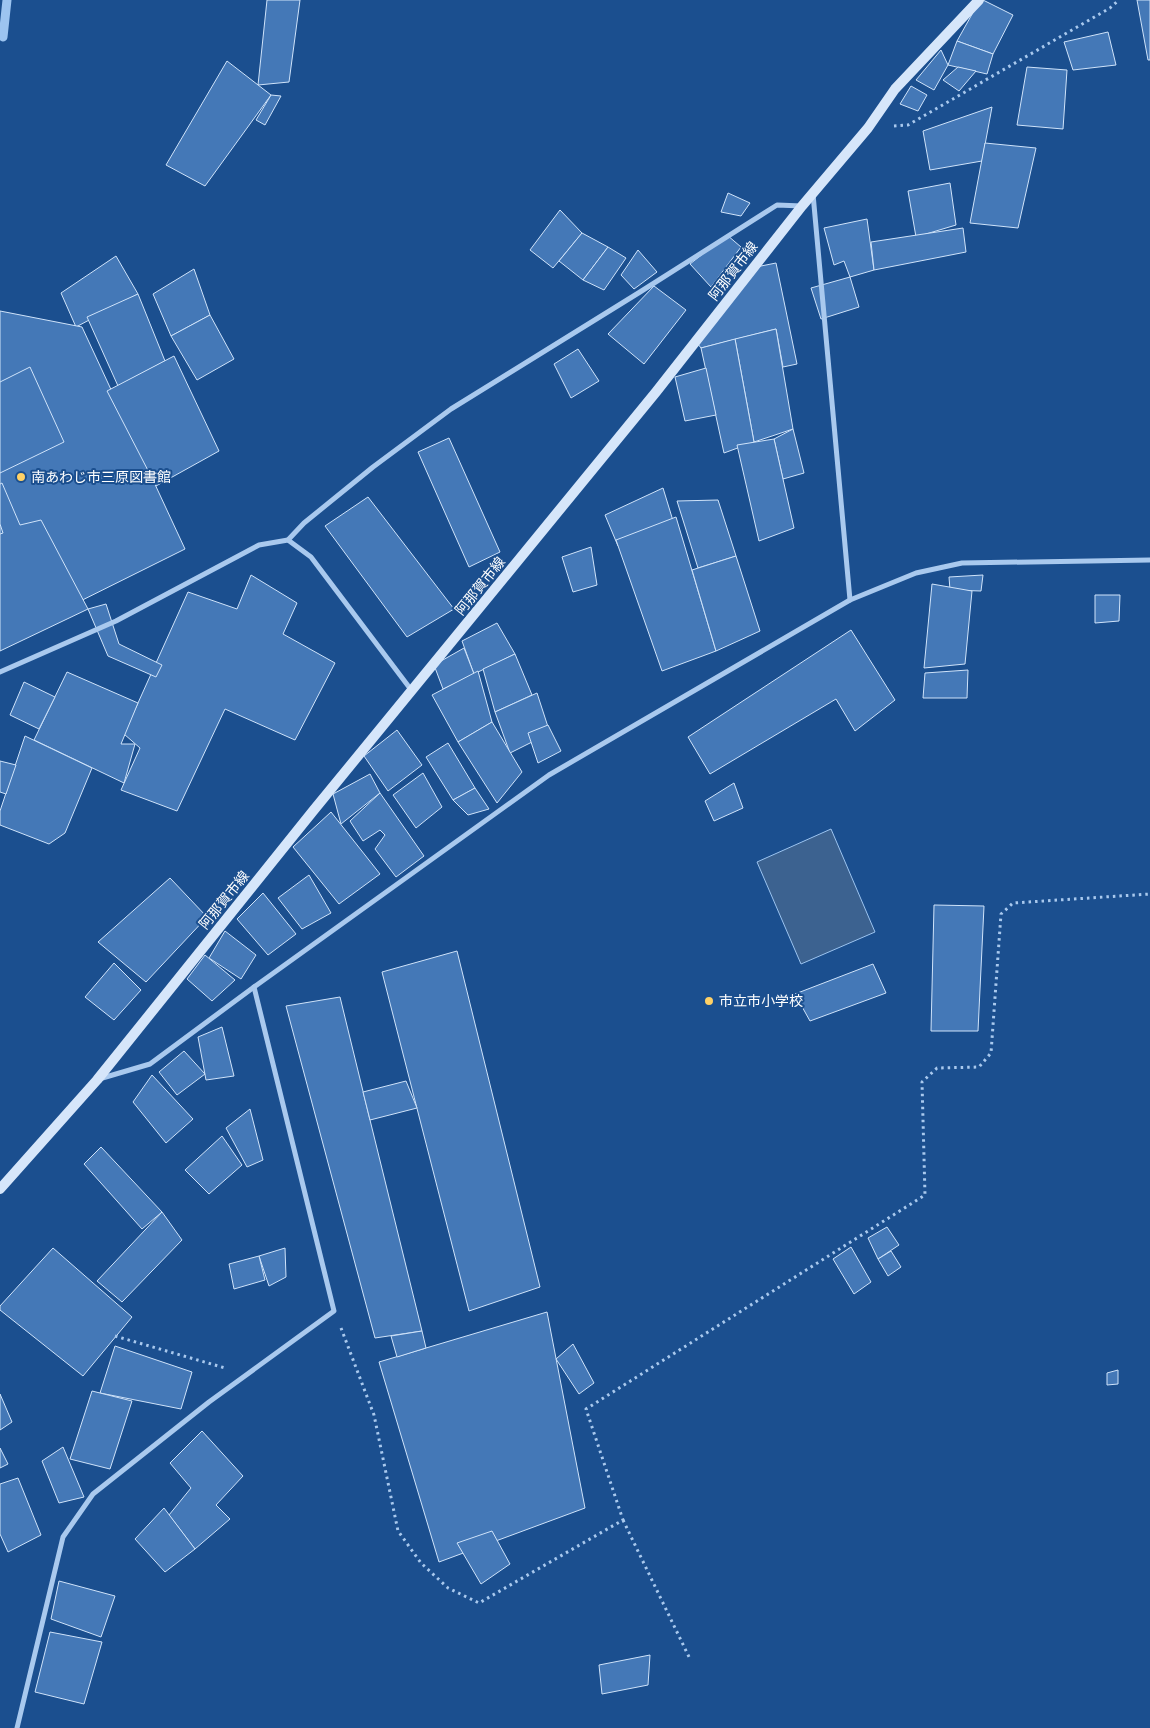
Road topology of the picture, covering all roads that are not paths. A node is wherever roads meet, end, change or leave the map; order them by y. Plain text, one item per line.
1 (979, 0) edge
2 (813, 193) junction
3 (802, 206) junction
4 (288, 540) junction
5 (1150, 560) edge
6 (850, 600) junction
7 (0, 672) edge
8 (412, 691) junction
9 (254, 987) junction
10 (97, 1080) junction
11 (0, 1189) edge
12 (17, 1728) edge

1 - 2 main road, 阿那賀市線
2 - 3 main road, 阿那賀市線
2 - 6 street
3 - 4 street
3 - 8 main road, 阿那賀市線
4 - 7 street
4 - 8 street
5 - 6 street
6 - 9 street
8 - 10 main road, 阿那賀市線
9 - 10 street
9 - 12 street
10 - 11 main road, 阿那賀市線

